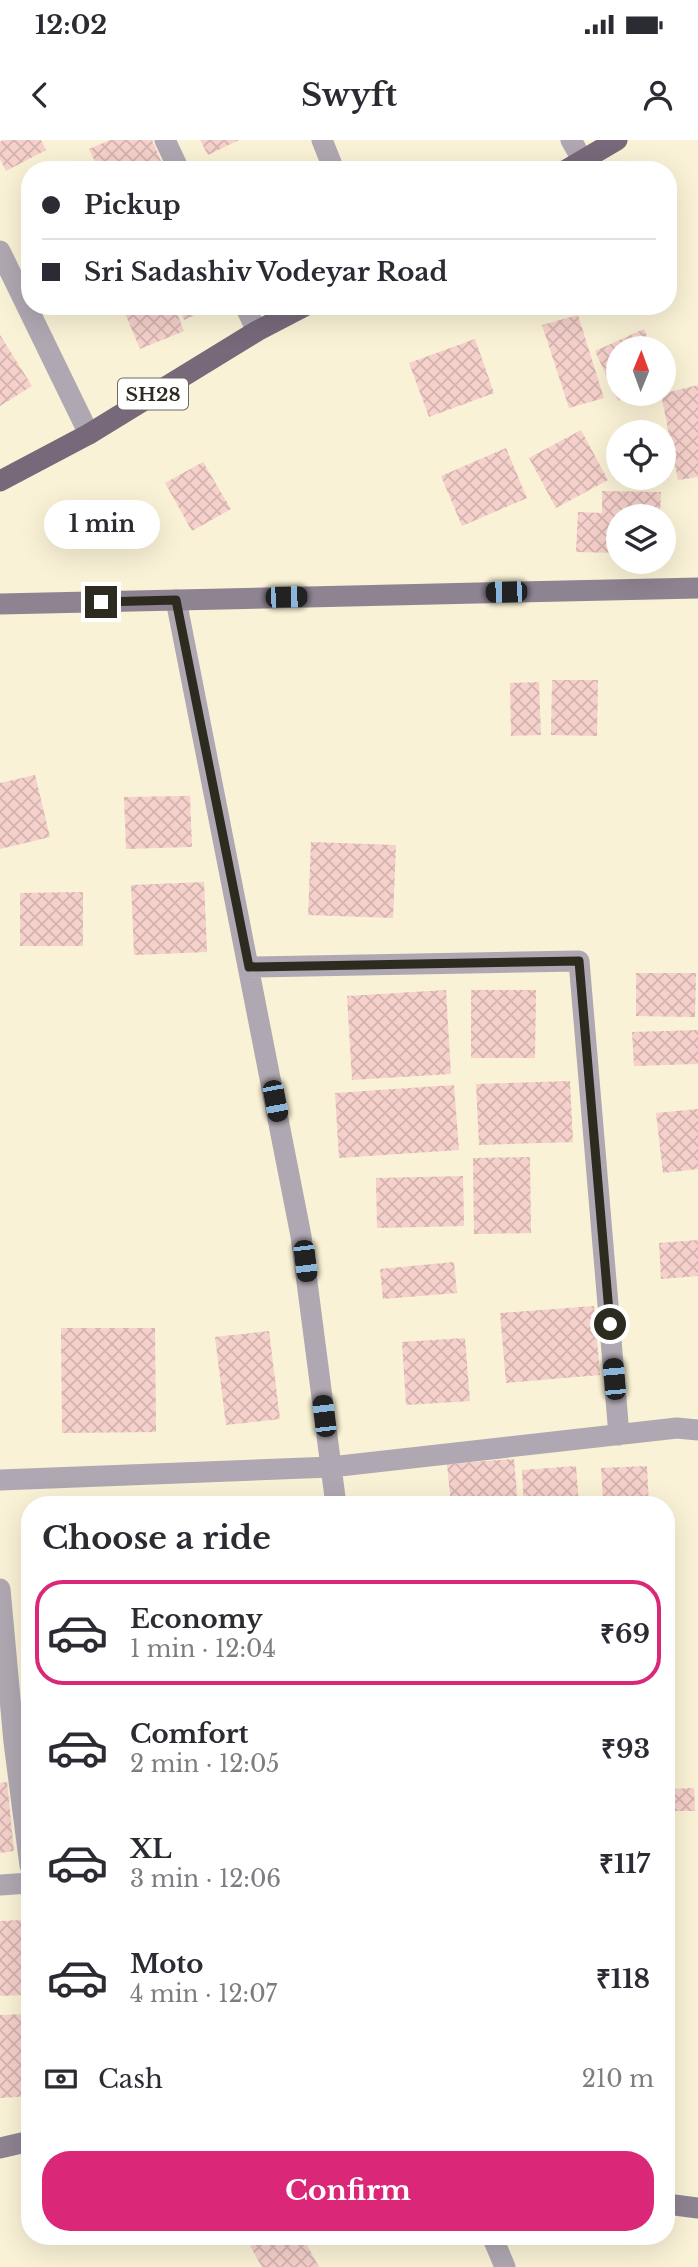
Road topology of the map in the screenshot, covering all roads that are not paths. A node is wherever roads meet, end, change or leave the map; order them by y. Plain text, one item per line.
1 (165, 140) edge
2 (322, 140) edge
3 (571, 140) edge
4 (617, 140) edge
5 (175, 161) edge
6 (330, 161) edge
7 (574, 161) edge
8 (581, 161) edge
9 (0, 251) edge
10 (21, 294) edge
11 (31, 315) edge
12 (249, 315) edge
13 (288, 315) edge
14 (257, 331) junction
15 (89, 434) junction
16 (0, 481) edge
17 (698, 588) edge
18 (176, 600) junction
19 (0, 604) edge
20 (249, 967) junction
21 (698, 1430) edge
22 (619, 1435) junction
23 (331, 1467) junction
24 (0, 1480) edge
25 (335, 1496) edge
26 (0, 1589) edge
27 (21, 1800) edge
28 (21, 1884) edge
29 (0, 1885) edge
30 (21, 2143) edge
31 (0, 2148) edge
32 (675, 2205) edge
33 (698, 2208) edge
34 (496, 2245) edge
35 (505, 2267) edge

1 - 5 street
2 - 6 street
3 - 7 street
4 - 8 main road
9 - 10 street
11 - 15 street
12 - 14 street
13 - 14 main road, SH28
14 - 15 main road, SH28
15 - 16 main road, SH28
17 - 18 main road
18 - 19 main road
18 - 20 street
20 - 22 street
20 - 23 street
21 - 22 street
22 - 23 street
23 - 24 street
23 - 25 street
26 - 27 street
28 - 29 street
30 - 31 main road
32 - 33 main road
34 - 35 street

